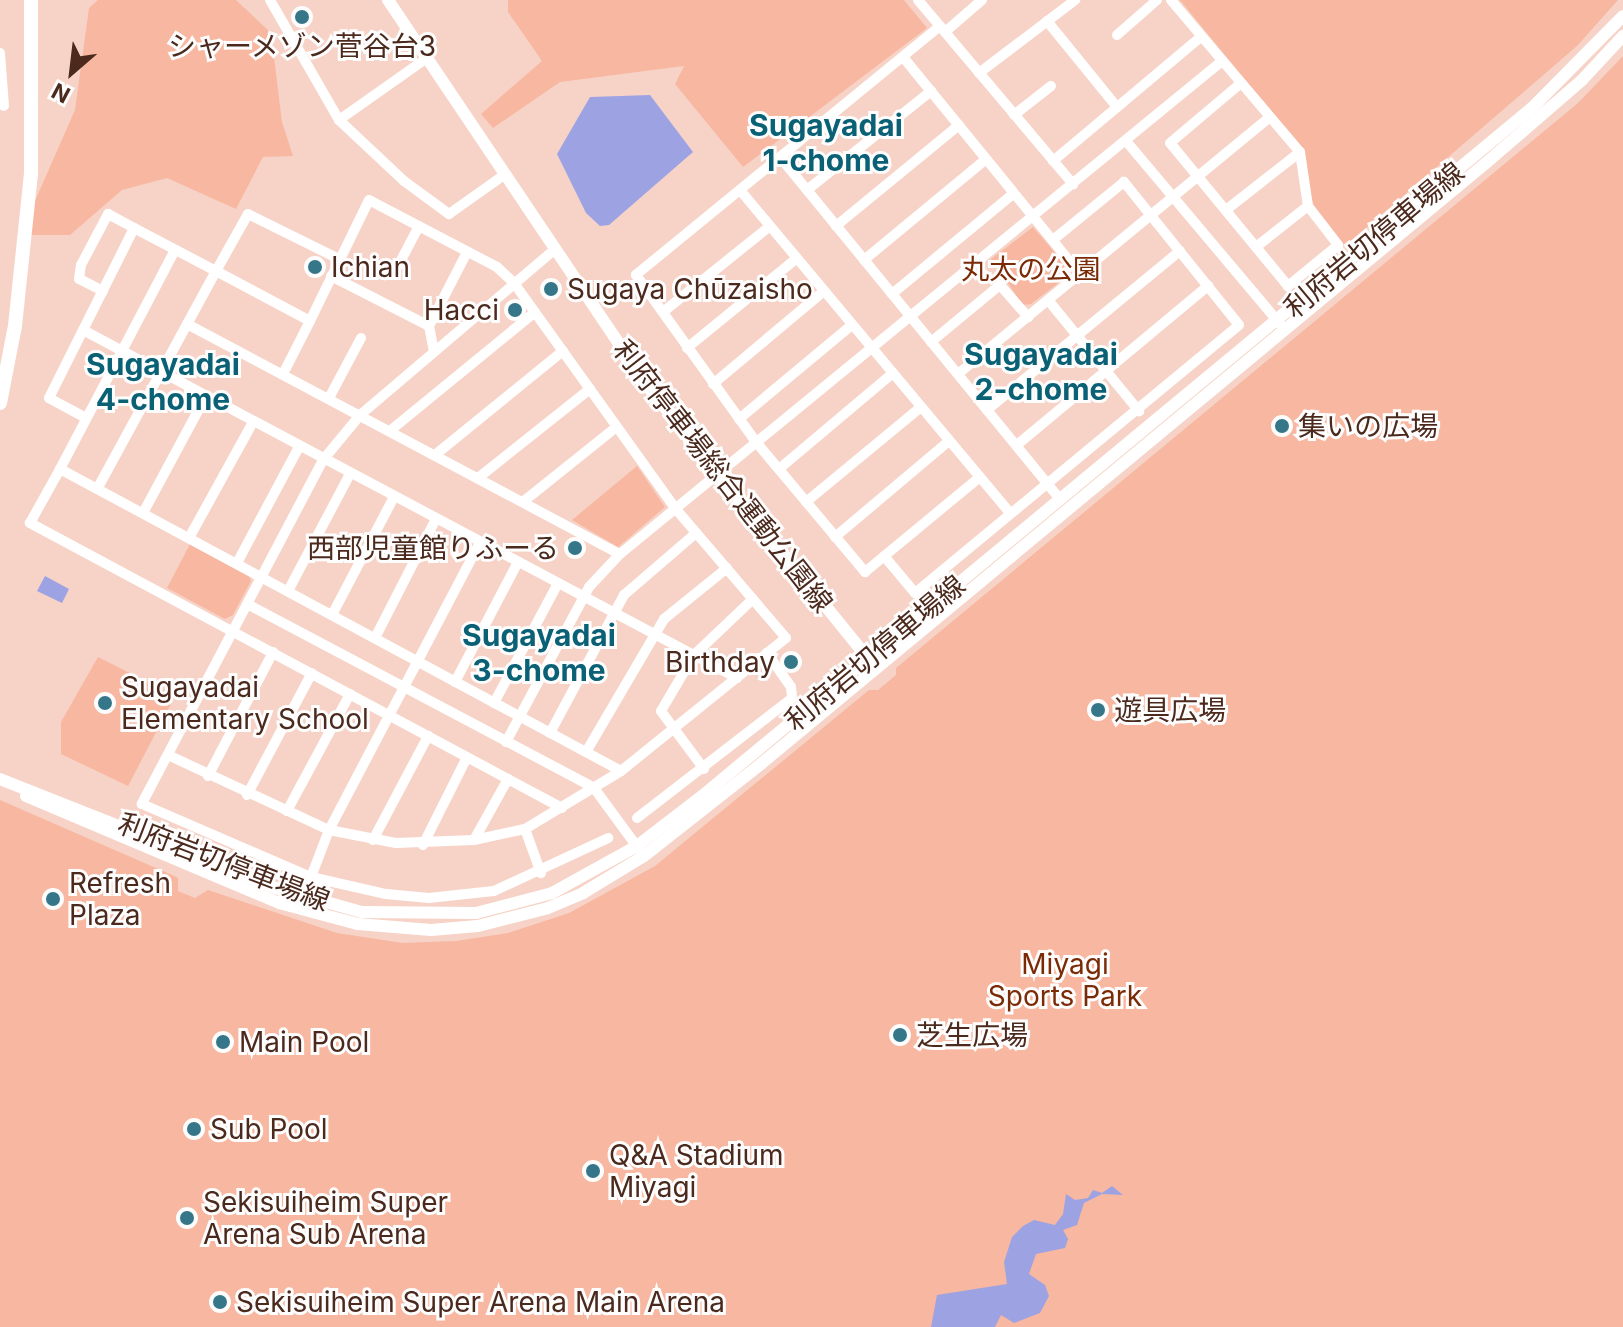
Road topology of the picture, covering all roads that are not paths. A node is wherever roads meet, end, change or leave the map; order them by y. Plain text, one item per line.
1 (31, 0) edge
2 (270, 0) edge
3 (388, 0) edge
4 (918, 0) edge
5 (982, 0) edge
6 (1075, 0) edge
7 (1157, 0) edge
8 (1171, 0) edge
9 (1060, 4) edge
10 (1623, 16) edge
11 (1047, 21) junction
12 (942, 29) junction
13 (1117, 35) dead end
14 (1623, 36) edge
15 (1201, 37) junction
16 (0, 53) edge
17 (903, 57) junction
18 (427, 58) junction
19 (1222, 61) junction
20 (979, 73) junction
21 (1241, 83) junction
22 (1051, 86) dead end
23 (931, 91) junction
24 (4, 106) dead end
25 (1117, 107) junction
26 (1014, 115) junction
27 (1270, 117) junction
28 (339, 120) junction
29 (959, 125) junction
30 (1126, 141) junction
31 (1300, 152) junction
32 (780, 157) junction
33 (986, 159) junction
34 (1053, 161) junction
35 (504, 175) junction
36 (1198, 177) junction
37 (1073, 184) junction
38 (740, 190) junction
39 (807, 190) junction
40 (1014, 193) junction
41 (1174, 198) junction
42 (1308, 206) junction
43 (1226, 210) junction
44 (1151, 216) junction
45 (1034, 217) junction
46 (419, 226) junction
47 (770, 226) junction
48 (836, 226) junction
49 (134, 228) junction
50 (1053, 240) junction
51 (1256, 247) junction
52 (175, 250) junction
53 (554, 250) junction
54 (1180, 251) junction
55 (467, 252) junction
56 (797, 258) junction
57 (339, 259) junction
58 (864, 260) junction
59 (398, 266) dead end
60 (216, 271) junction
61 (1080, 274) junction
62 (331, 276) junction
63 (513, 282) junction
64 (1208, 286) junction
65 (103, 291) junction
66 (824, 291) junction
67 (892, 294) junction
68 (1048, 300) junction
69 (535, 312) junction
70 (663, 312) junction
71 (1028, 317) junction
72 (911, 318) junction
73 (310, 321) junction
74 (187, 324) junction
75 (852, 325) junction
76 (1281, 325) junction
77 (429, 326) junction
78 (83, 330) junction
79 (1078, 336) junction
80 (361, 338) dead end
81 (931, 342) junction
82 (687, 348) junction
83 (121, 350) junction
84 (873, 350) junction
85 (563, 351) junction
86 (434, 352) junction
87 (1106, 371) junction
88 (161, 372) junction
89 (893, 373) junction
90 (283, 374) junction
91 (958, 374) junction
92 (713, 384) junction
93 (590, 389) junction
94 (206, 396) junction
95 (329, 398) junction
96 (0, 403) edge
97 (921, 407) junction
98 (987, 410) junction
99 (1139, 411) junction
100 (361, 414) junction
101 (86, 418) junction
102 (739, 419) junction
103 (253, 422) junction
104 (614, 429) junction
105 (391, 430) junction
106 (949, 441) junction
107 (756, 442) junction
108 (1017, 445) junction
109 (299, 447) junction
110 (435, 455) junction
111 (323, 460) junction
112 (60, 469) junction
113 (779, 469) junction
114 (350, 474) junction
115 (716, 474) junction
116 (980, 477) junction
117 (478, 478) junction
118 (1047, 483) junction
119 (97, 489) junction
120 (394, 497) junction
121 (1061, 500) junction
122 (524, 501) junction
123 (806, 502) junction
124 (675, 508) junction
125 (143, 513) junction
126 (1010, 513) junction
127 (436, 519) junction
128 (696, 533) junction
129 (835, 537) junction
130 (189, 538) junction
131 (480, 542) junction
132 (620, 554) junction
133 (884, 556) junction
134 (518, 562) junction
135 (237, 563) junction
136 (727, 568) junction
137 (263, 577) junction
138 (558, 583) junction
139 (288, 591) junction
140 (584, 596) junction
141 (753, 599) junction
142 (249, 605) junction
143 (614, 612) junction
144 (332, 615) junction
145 (234, 631) junction
146 (655, 634) junction
147 (375, 638) junction
148 (273, 652) junction
149 (767, 653) junction
150 (694, 655) junction
151 (417, 661) junction
152 (872, 664) junction
153 (312, 673) junction
154 (737, 678) junction
155 (455, 682) junction
156 (403, 687) junction
157 (350, 694) junction
158 (494, 703) junction
159 (389, 715) junction
160 (519, 718) junction
161 (673, 729) junction
162 (550, 733) junction
163 (428, 736) junction
164 (506, 742) junction
165 (586, 752) junction
166 (168, 755) junction
167 (467, 757) junction
168 (704, 769) junction
169 (621, 771) junction
170 (208, 776) junction
171 (508, 779) junction
172 (0, 782) edge
173 (594, 788) junction
174 (247, 795) junction
175 (562, 808) junction
176 (287, 811) junction
177 (637, 818) dead end
178 (525, 829) junction
179 (329, 830) junction
180 (608, 838) dead end
181 (373, 840) junction
182 (474, 840) junction
183 (423, 845) junction
184 (641, 851) junction
185 (541, 873) junction
186 (311, 877) junction

1 - 96 highway
2 - 28 street
3 - 18 main road, 利府停車場総合運動公園線
4 - 12 street
5 - 12 street
6 - 9 street
7 - 13 street
8 - 15 street
9 - 11 street
10 - 76 main road, 利府岩切停車場線
11 - 20 street
11 - 25 street
12 - 17 street
12 - 20 street
14 - 76 main road, 利府岩切停車場線
15 - 19 street
15 - 25 street
16 - 24 street
17 - 23 street
17 - 32 street
18 - 28 street
18 - 35 main road, 利府停車場総合運動公園線
19 - 21 street
19 - 30 street
20 - 26 street
21 - 27 street
21 - 36 street
22 - 26 street
23 - 29 street
23 - 39 street
25 - 34 street
26 - 34 street
27 - 31 street
27 - 36 street
28 - 35 street
29 - 33 street
29 - 48 street
30 - 37 street
30 - 41 street
31 - 42 street
31 - 43 street
32 - 38 street
32 - 39 street
33 - 40 street
33 - 58 street
34 - 37 street
35 - 53 main road, 利府停車場総合運動公園線
36 - 41 street
36 - 43 street
37 - 45 street
38 - 47 street
38 - 70 street
39 - 48 street
40 - 45 street
40 - 67 street
41 - 44 street
41 - 76 street
42 - 51 street
42 - 51 street
43 - 51 street
44 - 50 street
44 - 54 street
44 - 61 street
45 - 50 street
45 - 72 street
46 - 55 street
46 - 57 street
46 - 59 street
47 - 56 street
47 - 70 street
48 - 58 street
49 - 52 street
49 - 65 street
49 - 65 street
50 - 61 street
52 - 60 street
52 - 83 street
53 - 63 street
53 - 115 main road, 利府停車場総合運動公園線
54 - 64 street
54 - 79 street
55 - 63 street
55 - 77 street
56 - 66 street
56 - 82 street
57 - 60 street
57 - 62 street
58 - 67 street
60 - 73 street
60 - 74 street
61 - 68 street
62 - 73 street
62 - 77 street
63 - 69 street
63 - 86 street
64 - 87 street
64 - 99 street
65 - 78 street
66 - 75 street
66 - 92 street
67 - 72 street
68 - 71 street
68 - 79 street
69 - 85 street
69 - 105 street
70 - 82 street
71 - 81 street
71 - 91 street
72 - 81 street
72 - 84 street
73 - 90 street
74 - 88 street
74 - 90 street
75 - 84 street
75 - 102 street
76 - 121 main road, 利府岩切停車場線
76 - 152 main road, 利府岩切停車場線
77 - 86 street
78 - 83 street
78 - 101 street
79 - 87 street
79 - 98 street
80 - 95 street
81 - 91 street
82 - 92 street
83 - 88 street
83 - 101 street
84 - 89 street
84 - 107 street
85 - 93 street
85 - 110 street
86 - 100 street
87 - 99 street
87 - 108 street
88 - 94 street
88 - 119 street
89 - 97 street
89 - 113 street
90 - 95 street
91 - 98 street
92 - 102 street
93 - 104 street
93 - 117 street
94 - 103 street
94 - 125 street
95 - 100 street
97 - 106 street
97 - 123 street
98 - 108 street
99 - 118 street
100 - 105 street
100 - 111 street
101 - 112 street
102 - 107 street
103 - 109 street
103 - 130 street
104 - 122 street
104 - 124 street
105 - 110 street
106 - 116 street
106 - 129 street
107 - 113 street
107 - 115 street
108 - 118 street
109 - 111 street
109 - 135 street
110 - 117 street
111 - 114 street
111 - 137 street
112 - 119 street
112 - 145 street
113 - 123 street
114 - 120 street
114 - 139 street
115 - 124 street
115 - 152 main road, 利府停車場総合運動公園線
116 - 126 street
116 - 133 street
117 - 122 street
118 - 121 street
118 - 126 street
119 - 125 street
120 - 127 street
120 - 144 street
121 - 152 main road, 利府岩切停車場線
122 - 132 street
123 - 129 street
124 - 128 street
124 - 132 street
125 - 130 street
126 - 133 street
127 - 131 street
127 - 147 street
128 - 136 street
128 - 143 street
129 - 133 street
130 - 135 street
131 - 134 street
131 - 151 street
132 - 140 street
134 - 138 street
134 - 155 street
135 - 137 street
136 - 141 street
136 - 146 street
137 - 139 street
137 - 142 street
138 - 140 street
138 - 158 street
139 - 144 street
140 - 143 street
140 - 160 street
141 - 149 street
141 - 150 street
142 - 145 street
142 - 156 street
143 - 146 street
143 - 162 street
144 - 147 street
145 - 148 street
145 - 166 street
146 - 150 street
146 - 165 street
147 - 151 street
148 - 153 street
148 - 170 street
149 - 154 street
149 - 168 street
150 - 154 street
150 - 161 street
151 - 155 street
151 - 156 street
152 - 184 main road, 利府岩切停車場線
153 - 157 street
153 - 174 street
154 - 161 street
155 - 158 street
156 - 159 street
156 - 164 street
157 - 159 street
157 - 176 street
158 - 160 street
159 - 163 street
159 - 179 street
160 - 162 street
160 - 164 street
161 - 168 street
161 - 169 street
162 - 165 street
163 - 167 street
163 - 181 street
164 - 173 street
165 - 169 street
166 - 170 street
166 - 186 street
167 - 171 street
167 - 183 street
168 - 177 street
169 - 173 street
170 - 174 street
171 - 175 street
171 - 182 street
172 - 184 main road, 利府岩切停車場線
173 - 175 street
173 - 184 street
174 - 176 street
175 - 178 street
176 - 179 street
178 - 182 street
178 - 185 street
179 - 181 street
179 - 186 street
180 - 185 street
181 - 183 street
182 - 183 street
185 - 186 street

